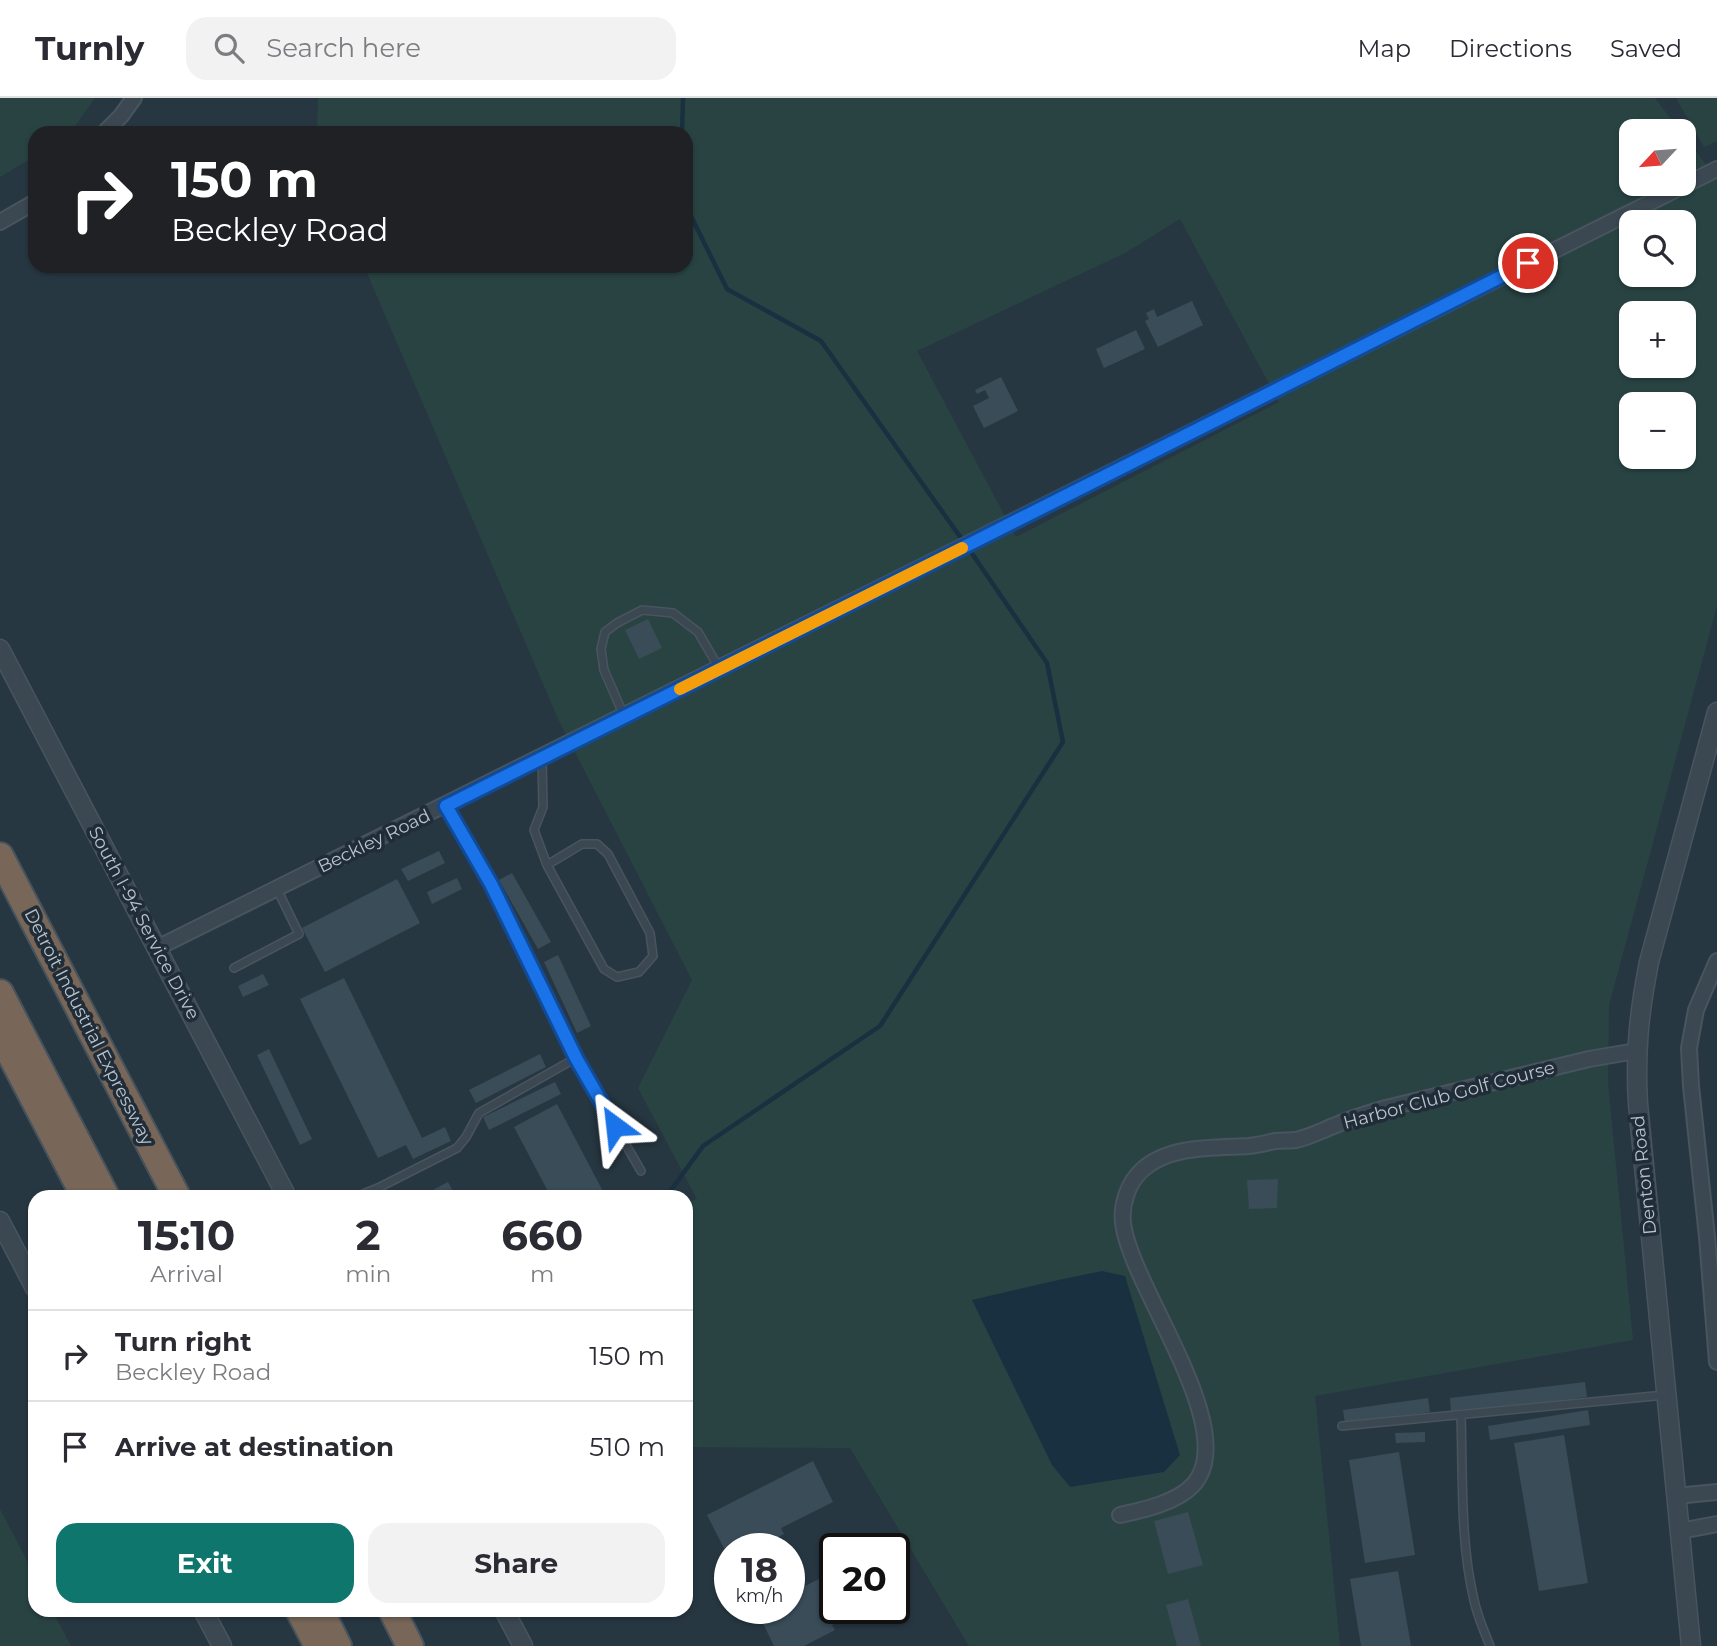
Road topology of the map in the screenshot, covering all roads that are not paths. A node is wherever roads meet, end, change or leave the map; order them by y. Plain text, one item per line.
1 (134, 98) edge
2 (111, 126) edge
3 (1717, 169) edge
4 (28, 207) edge
5 (0, 222) edge
6 (0, 649) edge
7 (719, 669) junction
8 (1717, 712) edge
9 (624, 717) junction
10 (542, 758) junction
11 (446, 806) junction
12 (0, 856) edge
13 (547, 864) junction
14 (278, 889) junction
15 (157, 948) junction
16 (234, 968) dead end
17 (1715, 970) edge
18 (0, 993) edge
19 (0, 1034) edge
20 (1636, 1051) junction
21 (576, 1058) junction
22 (641, 1171) dead end
23 (81, 1190) edge
24 (102, 1190) edge
25 (173, 1190) edge
26 (283, 1190) edge
27 (373, 1190) edge
28 (0, 1220) edge
29 (28, 1274) edge
30 (1717, 1362) edge
31 (1666, 1395) junction
32 (1461, 1416) junction
33 (1342, 1426) dead end
34 (1717, 1492) edge
35 (1676, 1496) junction
36 (1120, 1515) dead end
37 (1717, 1524) edge
38 (1680, 1531) junction
39 (207, 1617) edge
40 (396, 1617) edge
41 (508, 1617) edge
42 (313, 1629) edge
43 (222, 1646) edge
44 (338, 1646) edge
45 (410, 1646) edge
46 (523, 1646) edge
47 (1490, 1646) edge
48 (1691, 1646) edge

1 - 2 street
3 - 7 street, Beckley Road
4 - 5 street
6 - 15 street, South I-94 Service Drive
7 - 9 street, Beckley Road
7 - 9 lane
8 - 20 street, Denton Road
9 - 10 street, Beckley Road
10 - 11 street, Beckley Road
10 - 13 lane
11 - 14 street, Beckley Road
11 - 21 lane
12 - 25 highway, Detroit Industrial Expressway
13 - 13 lane
14 - 15 street, Beckley Road
14 - 16 lane
15 - 26 street, South I-94 Service Drive
17 - 30 street
18 - 24 highway
19 - 23 highway
20 - 31 street, Denton Road
20 - 36 street, Harbor Club Golf Course
21 - 22 lane
21 - 27 lane
28 - 29 street
31 - 32 lane
31 - 35 street, Denton Road
32 - 33 lane
32 - 47 lane
34 - 35 street
35 - 38 street, Denton Road
37 - 38 street
38 - 48 street, Denton Road
39 - 43 street
40 - 45 highway
41 - 46 street
42 - 44 highway

